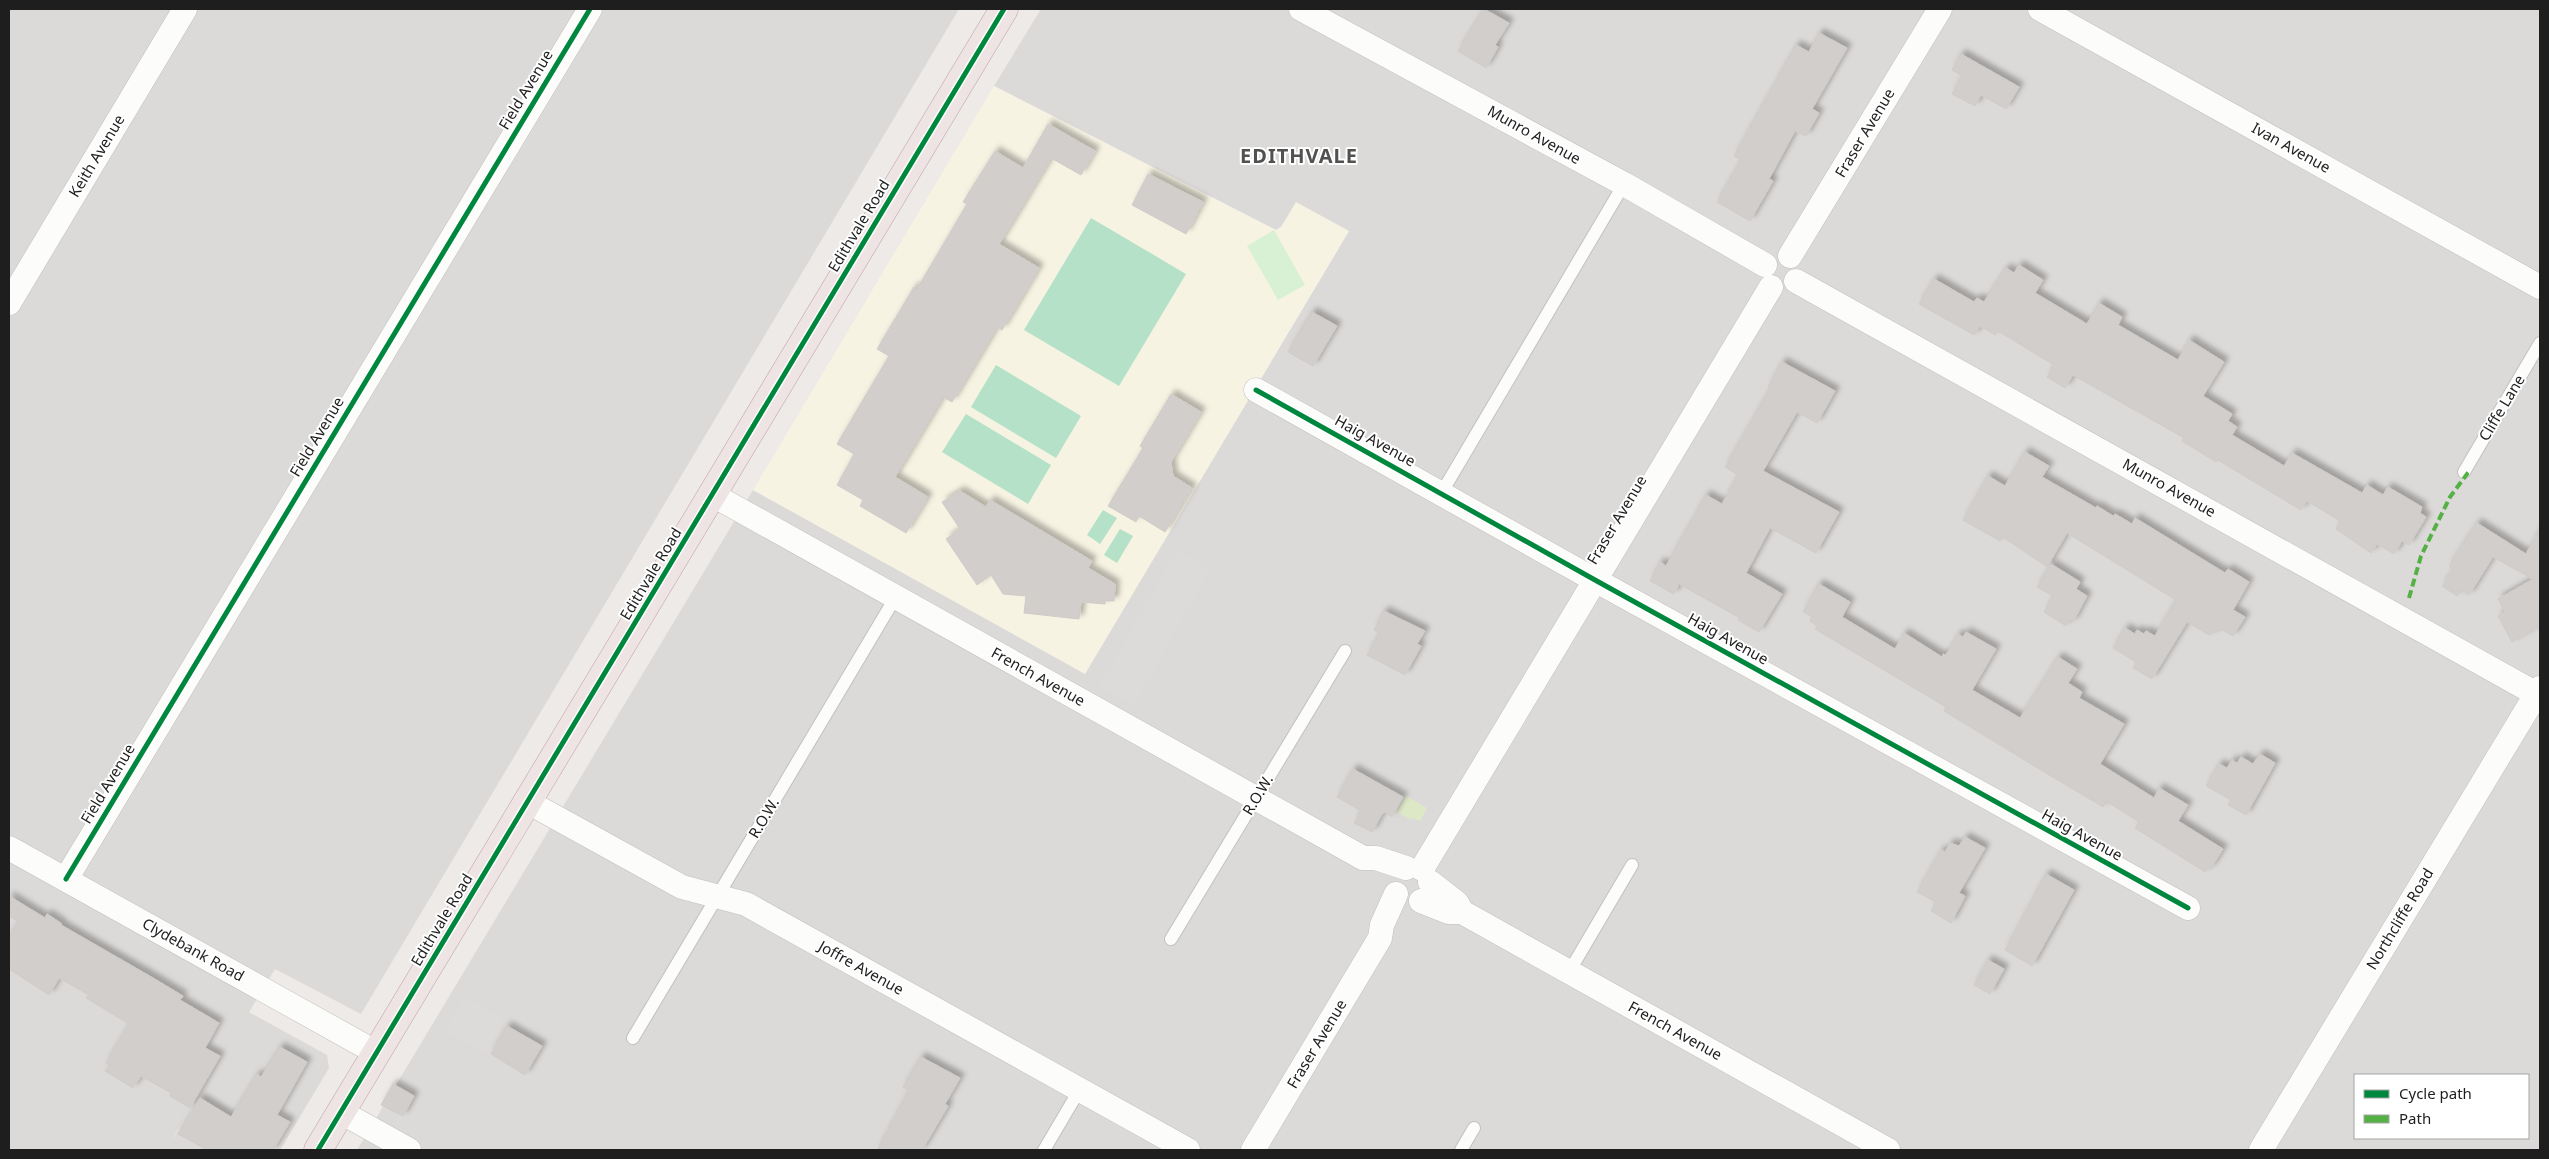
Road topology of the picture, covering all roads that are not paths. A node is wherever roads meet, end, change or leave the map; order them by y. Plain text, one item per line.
1 (186, 9) edge
2 (590, 9) edge
3 (1004, 9) edge
4 (1301, 9) edge
5 (1940, 9) edge
6 (2040, 9) edge
7 (1624, 184) junction
8 (1790, 256) junction
9 (1765, 265) junction
10 (1796, 281) junction
11 (2540, 287) edge
12 (1771, 288) junction
13 (9, 303) edge
14 (2540, 343) edge
15 (1256, 390) dead end
16 (2464, 472) dead end
17 (1442, 492) junction
18 (713, 495) junction
19 (1595, 580) junction
20 (895, 598) junction
21 (1345, 651) dead end
22 (2539, 693) edge
23 (1256, 798) junction
24 (528, 802) junction
25 (9, 848) edge
26 (1632, 865) dead end
27 (66, 879) junction
28 (1412, 886) junction
29 (718, 896) junction
30 (2188, 908) dead end
31 (1171, 940) dead end
32 (1569, 972) junction
33 (632, 1038) dead end
34 (377, 1053) junction
35 (1080, 1089) junction
36 (341, 1112) junction
37 (1474, 1128) dead end
38 (318, 1150) edge
39 (409, 1150) edge
40 (1044, 1150) edge
41 (1188, 1150) edge
42 (1253, 1150) edge
43 (1461, 1150) edge
44 (1888, 1150) edge
45 (2261, 1150) edge

1 - 13 street, Keith Avenue
2 - 27 street, Field Avenue
3 - 18 highway, Edithvale Road
4 - 7 street, Munro Avenue
5 - 8 street, Fraser Avenue
6 - 11 street, Ivan Avenue
7 - 9 street, Munro Avenue
7 - 17 lane
8 - 9 street
8 - 10 street
9 - 12 street
10 - 12 street
10 - 22 street, Munro Avenue
12 - 19 street, Fraser Avenue
14 - 16 lane, Cliffe Lane
15 - 17 street, Haig Avenue
17 - 19 street, Haig Avenue
18 - 20 street, French Avenue
18 - 24 highway, Edithvale Road
19 - 28 street, Fraser Avenue
19 - 30 street, Haig Avenue
20 - 23 street, French Avenue
20 - 29 lane, R.O.W.
21 - 23 lane, R.O.W.
22 - 45 street, Northcliffe Road
23 - 28 street, French Avenue
23 - 31 lane, R.O.W.
24 - 29 street, Joffre Avenue
24 - 34 highway, Edithvale Road
25 - 27 street, Clydebank Road
26 - 32 lane
27 - 34 street, Clydebank Road
28 - 32 street, French Avenue
28 - 42 street, Fraser Avenue
29 - 33 lane, R.O.W.
29 - 35 street, Joffre Avenue
32 - 44 street, French Avenue
34 - 36 highway, Edithvale Road
35 - 40 lane
35 - 41 street, Joffre Avenue
36 - 38 highway, Edithvale Road
36 - 39 street
37 - 43 lane

